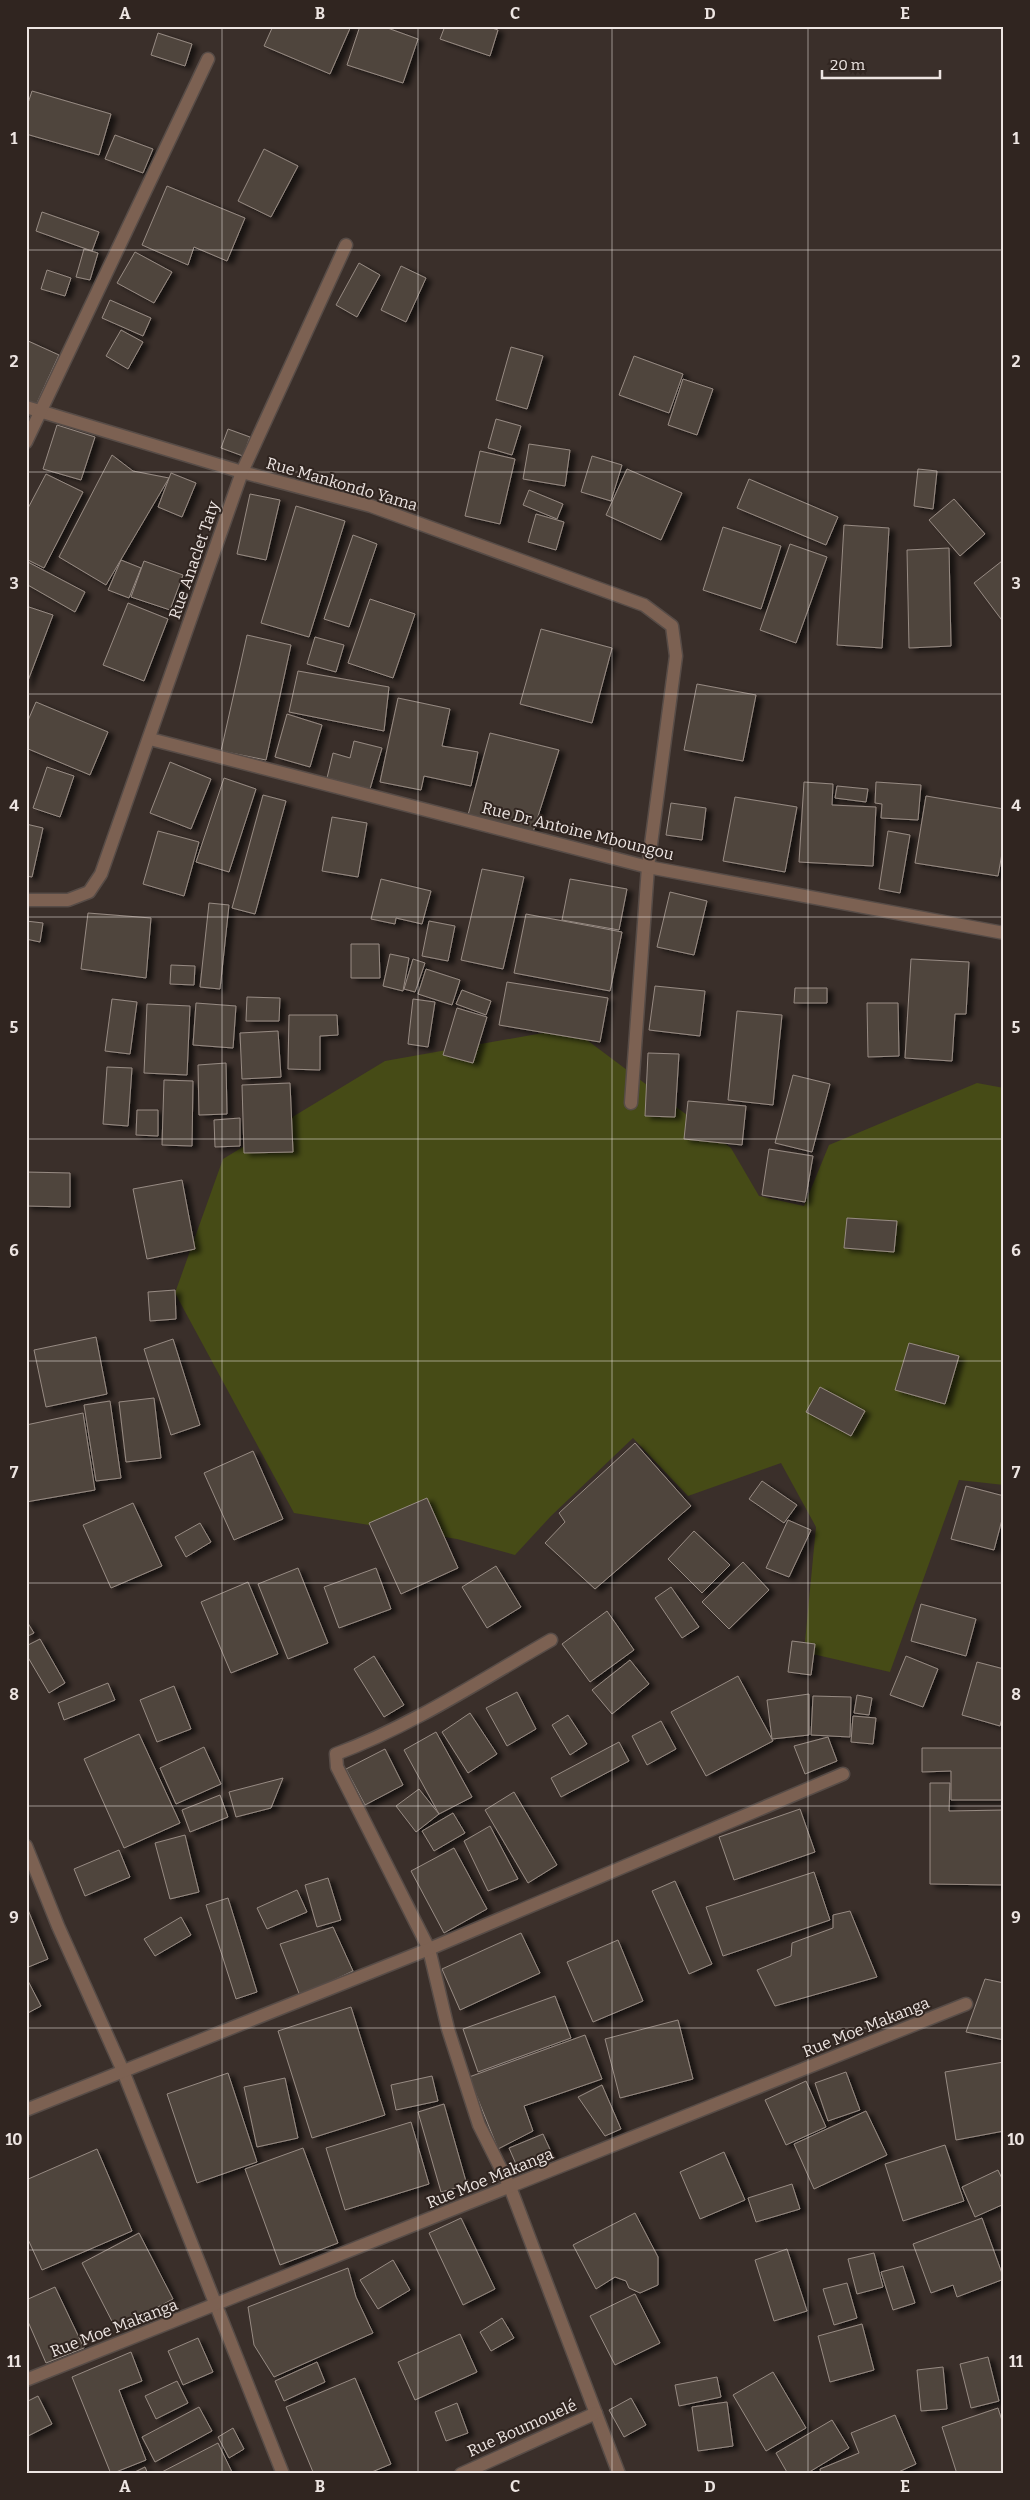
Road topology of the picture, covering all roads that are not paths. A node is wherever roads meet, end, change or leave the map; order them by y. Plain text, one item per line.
1 (208, 59) dead end
2 (346, 245) dead end
3 (26, 407) edge
4 (41, 412) junction
5 (26, 442) edge
6 (242, 472) junction
7 (150, 738) junction
8 (648, 867) junction
9 (26, 900) edge
10 (1004, 933) edge
11 (631, 1103) dead end
12 (551, 1640) dead end
13 (844, 1774) dead end
14 (26, 1846) edge
15 (429, 1949) junction
16 (966, 2004) dead end
17 (123, 2071) junction
18 (26, 2110) edge
19 (510, 2187) junction
20 (216, 2305) junction
21 (26, 2380) edge
22 (596, 2413) junction
23 (283, 2474) edge
24 (461, 2474) edge
25 (619, 2474) edge

1 - 4 street
2 - 6 street, Rue Anaclet Taty
3 - 4 street, Rue Mankondo Yama
4 - 5 street
4 - 6 street, Rue Mankondo Yama
6 - 7 street, Rue Anaclet Taty
6 - 8 street, Rue Mankondo Yama
7 - 8 street, Rue Dr Antoine Mboungou
7 - 9 street, Rue Anaclet Taty
8 - 10 street, Rue Dr Antoine Mboungou
8 - 11 street, Rue Mankondo Yama
12 - 15 street
13 - 15 street
14 - 17 street
15 - 17 street
15 - 19 street
16 - 19 street, Rue Moe Makanga
17 - 18 street
17 - 20 street
19 - 20 street, Rue Moe Makanga
19 - 22 street
20 - 21 street, Rue Moe Makanga
20 - 23 street
22 - 24 street, Rue Boumouelé
22 - 25 street

